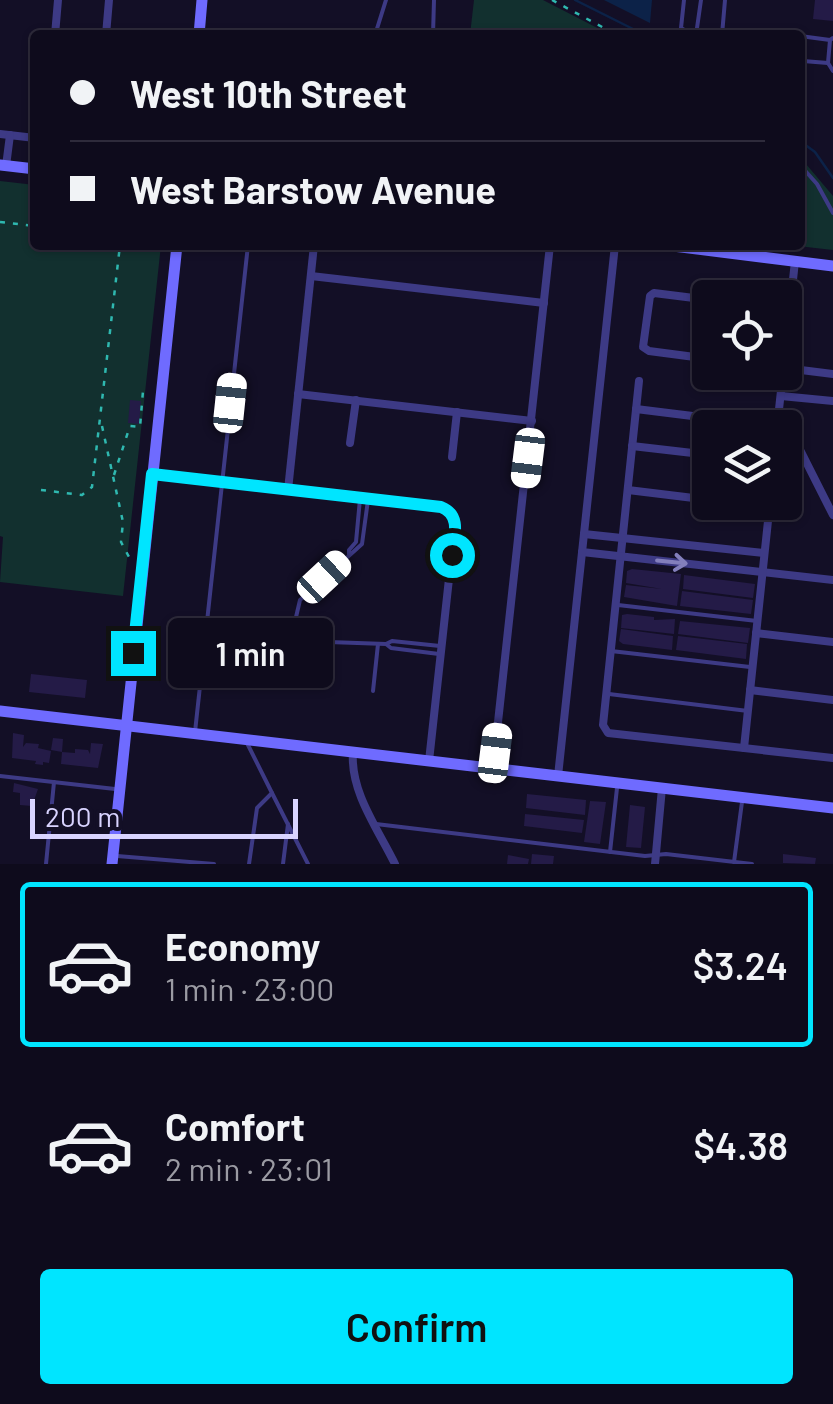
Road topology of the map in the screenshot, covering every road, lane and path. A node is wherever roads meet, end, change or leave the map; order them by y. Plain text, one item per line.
1 (58, 0) edge
2 (109, 0) edge
3 (202, 0) edge
4 (386, 0) edge
5 (434, 0) edge
6 (552, 0) edge
7 (684, 0) edge
8 (700, 0) edge
9 (725, 0) edge
10 (55, 30) edge
11 (106, 30) edge
12 (199, 30) edge
13 (377, 30) edge
14 (433, 30) edge
15 (608, 30) edge
16 (684, 30) edge
17 (695, 30) edge
18 (722, 30) edge
19 (805, 36) edge
20 (831, 39) edge
21 (805, 61) edge
22 (828, 63) junction
23 (833, 71) edge
24 (5, 134) edge
25 (30, 137) edge
26 (3, 166) edge
27 (30, 169) edge
28 (805, 171) edge
29 (833, 213) edge
30 (0, 222) edge
31 (30, 225) edge
32 (119, 250) edge
33 (175, 250) edge
34 (247, 250) edge
35 (314, 250) edge
36 (549, 250) edge
37 (614, 250) edge
38 (706, 250) edge
39 (795, 261) junction
40 (833, 266) edge
41 (311, 276) junction
42 (792, 280) edge
43 (692, 298) edge
44 (544, 303) junction
45 (692, 357) edge
46 (802, 371) edge
47 (833, 374) edge
48 (639, 382) dead end
49 (781, 390) edge
50 (146, 392) dead end
51 (298, 394) junction
52 (780, 396) junction
53 (356, 400) junction
54 (833, 401) edge
55 (636, 409) junction
56 (779, 410) edge
57 (457, 412) junction
58 (692, 416) edge
59 (101, 420) junction
60 (532, 420) junction
61 (350, 443) dead end
62 (632, 446) junction
63 (692, 453) edge
64 (802, 454) edge
65 (452, 457) dead end
66 (152, 474) junction
67 (114, 476) junction
68 (222, 482) junction
69 (41, 490) dead end
70 (288, 490) junction
71 (628, 490) junction
72 (692, 498) edge
73 (364, 499) junction
74 (833, 515) edge
75 (767, 520) edge
76 (584, 534) junction
77 (623, 539) junction
78 (582, 552) junction
79 (764, 553) junction
80 (621, 556) junction
81 (128, 557) dead end
82 (762, 572) junction
83 (833, 580) edge
84 (616, 605) junction
85 (757, 621) junction
86 (756, 632) junction
87 (833, 642) edge
88 (378, 644) junction
89 (441, 650) junction
90 (611, 650) junction
91 (752, 667) junction
92 (750, 690) junction
93 (372, 691) dead end
94 (606, 694) junction
95 (833, 700) edge
96 (0, 711) edge
97 (748, 711) junction
98 (126, 725) junction
99 (194, 733) junction
100 (245, 739) junction
101 (744, 748) junction
102 (353, 752) junction
103 (833, 758) edge
104 (429, 761) junction
105 (493, 768) junction
106 (0, 776) edge
107 (558, 776) junction
108 (54, 782) junction
109 (618, 783) junction
110 (662, 788) junction
111 (120, 790) junction
112 (272, 793) junction
113 (742, 797) junction
114 (833, 808) edge
115 (288, 824) junction
116 (376, 824) junction
117 (610, 852) junction
118 (656, 859) edge
119 (112, 860) edge
120 (153, 861) edge
121 (734, 862) edge
122 (46, 864) edge
123 (214, 864) edge
124 (250, 864) edge
125 (283, 864) edge
126 (308, 864) edge
127 (396, 864) edge
128 (752, 864) edge

1 - 10 street
2 - 11 street
3 - 12 main road
4 - 13 lane
5 - 14 lane
6 - 15 path
7 - 16 lane
8 - 17 lane
9 - 18 lane
19 - 20 lane
20 - 22 lane
21 - 22 lane
22 - 23 lane
24 - 25 street
24 - 26 street
26 - 27 main road
28 - 29 lane
30 - 31 path
32 - 59 path
33 - 66 main road
34 - 68 lane
35 - 41 street
36 - 44 street
37 - 76 street
38 - 39 main road
39 - 40 main road
39 - 42 street
41 - 44 street
41 - 51 street
43 - 45 street
44 - 60 street
46 - 47 street
48 - 55 street
49 - 52 street
50 - 67 path
51 - 53 street
51 - 70 street
52 - 54 street
52 - 56 street
53 - 57 street
53 - 61 street
55 - 58 street
55 - 62 street
57 - 60 street
57 - 65 street
59 - 67 path
59 - 69 path
60 - 105 street
62 - 63 street
62 - 71 street
64 - 74 street
66 - 68 street
66 - 98 main road
67 - 81 path
68 - 70 street
68 - 99 lane
70 - 73 street
71 - 72 street
71 - 77 street
73 - 88 lane
73 - 89 street
75 - 79 street
76 - 77 street
76 - 78 street
77 - 79 street
77 - 80 street
78 - 80 street
78 - 107 street
79 - 82 street
80 -> 82 street
80 - 84 street
82 - 83 street
82 - 85 street
84 - 85 lane
84 - 90 street
85 - 86 street
86 - 87 street
86 - 91 street
88 - 89 lane
88 - 93 lane
89 - 104 street
90 - 91 lane
90 - 94 street
91 - 92 street
92 - 95 street
92 - 97 street
94 - 97 lane
94 - 101 street
96 - 98 main road
97 - 101 street
98 - 99 main road
98 - 111 main road
99 - 100 main road
100 - 102 main road
100 - 112 lane
101 - 103 street
102 - 104 main road
102 - 116 street
104 - 105 main road
105 - 107 main road
106 - 108 lane
107 - 109 main road
108 - 111 lane
108 - 122 lane
109 - 110 main road
109 - 117 lane
110 - 113 main road
110 - 118 street
111 - 119 main road
112 - 115 lane
112 - 124 lane
113 - 114 main road
113 - 121 lane
115 - 125 lane
115 - 126 lane
116 - 117 lane
116 - 127 street
117 - 118 lane
118 - 121 lane
119 - 120 lane
120 - 123 lane
121 - 128 lane

